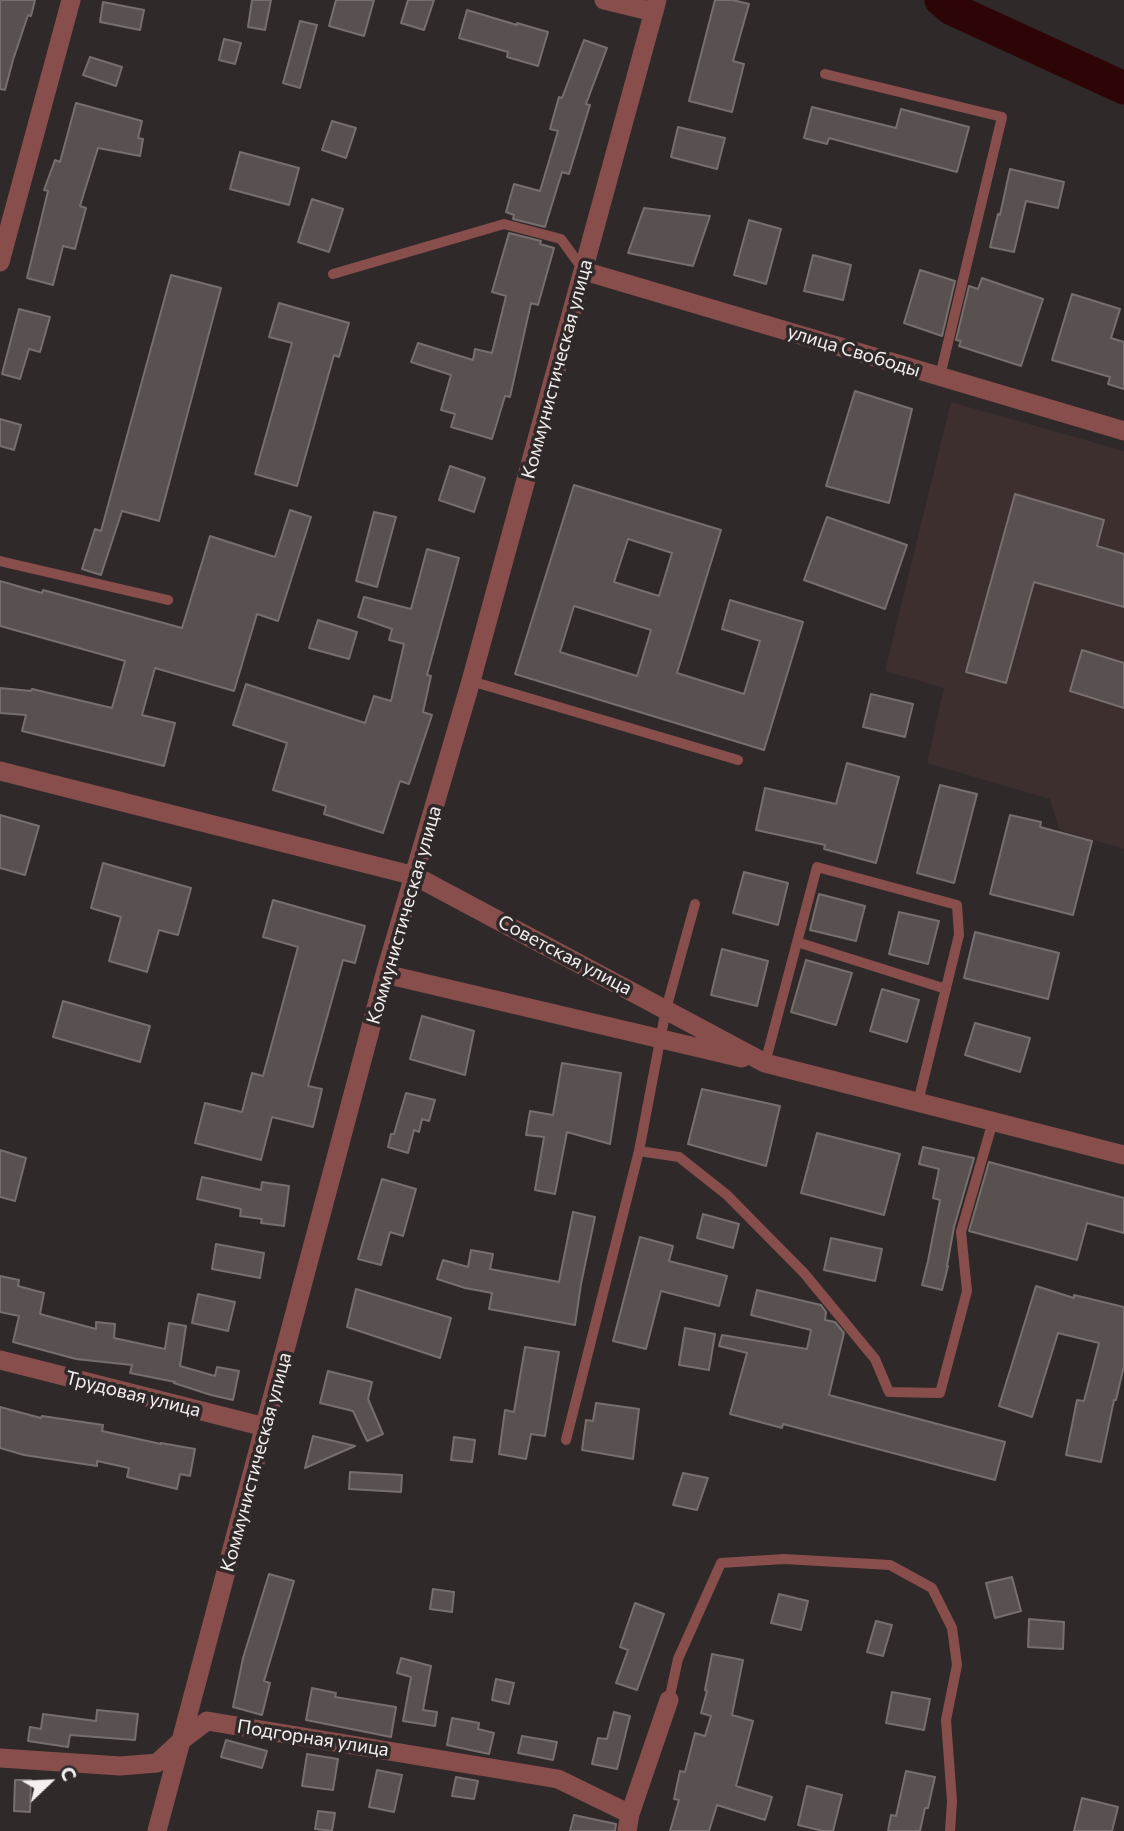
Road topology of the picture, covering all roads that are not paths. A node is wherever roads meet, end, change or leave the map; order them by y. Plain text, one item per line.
1 (71, 0) edge
2 (604, 0) edge
3 (656, 6) edge
4 (824, 74) dead end
5 (0, 262) edge
6 (584, 271) junction
7 (333, 274) dead end
8 (940, 376) junction
9 (1124, 431) edge
10 (0, 561) edge
11 (168, 600) dead end
12 (471, 681) junction
13 (738, 760) dead end
14 (0, 771) edge
15 (415, 876) junction
16 (695, 904) dead end
17 (797, 942) junction
18 (386, 974) junction
19 (946, 989) junction
20 (666, 1009) junction
21 (660, 1039) junction
22 (765, 1063) junction
23 (918, 1102) junction
24 (993, 1121) junction
25 (639, 1151) junction
26 (1124, 1156) edge
27 (0, 1360) edge
28 (265, 1427) junction
29 (566, 1440) dead end
30 (669, 1700) joint
31 (182, 1740) junction
32 (0, 1758) edge
33 (629, 1823) edge
34 (157, 1831) edge
35 (950, 1831) edge

1 - 5 street
2 - 3 street
3 - 6 street, Коммунистическая улица
4 - 8 lane
6 - 7 lane
6 - 8 street, улица Свободы
6 - 12 street, Коммунистическая улица
8 - 9 street, улица Свободы
10 - 11 lane
12 - 13 lane
12 - 15 street, Коммунистическая улица
14 - 15 street, Советская улица
15 - 18 street, Коммунистическая улица
15 - 20 street, Советская улица
16 - 20 lane
17 - 19 lane
17 - 19 lane
17 - 22 lane
18 - 21 street
18 - 28 street, Коммунистическая улица
19 - 23 lane
20 - 21 lane
20 - 22 street, Советская улица
21 - 22 street
21 - 25 lane
22 - 23 street, Советская улица
23 - 24 street, Советская улица
24 - 25 lane
24 - 26 street, Советская улица
25 - 29 lane
27 - 28 street, Трудовая улица
28 - 31 street, Коммунистическая улица
30 - 33 street
30 - 35 lane
31 - 32 street, Подгорная улица
31 - 33 street, Подгорная улица
31 - 34 street, Коммунистическая улица

